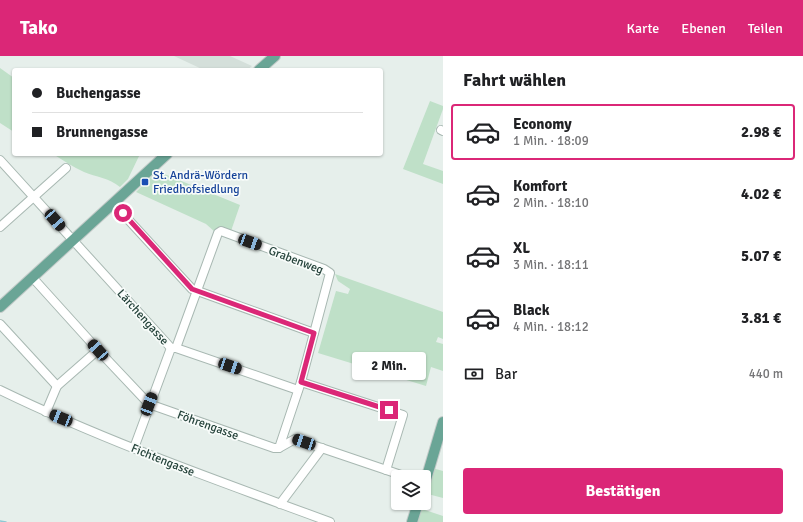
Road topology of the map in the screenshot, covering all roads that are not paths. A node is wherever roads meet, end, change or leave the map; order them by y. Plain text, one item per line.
1 (275, 56) edge
2 (261, 68) edge
3 (165, 156) edge
4 (0, 160) edge
5 (66, 168) dead end
6 (34, 197) junction
7 (113, 203) junction
8 (0, 227) edge
9 (73, 240) junction
10 (32, 277) junction
11 (197, 292) junction
12 (0, 307) edge
13 (0, 324) edge
14 (314, 333) junction
15 (174, 348) junction
16 (98, 350) junction
17 (57, 386) junction
18 (299, 386) junction
19 (0, 390) edge
20 (149, 404) junction
21 (46, 412) junction
22 (443, 422) edge
23 (134, 448) junction
24 (279, 448) junction
25 (322, 448) junction
26 (386, 470) junction
27 (428, 470) edge
28 (391, 472) edge
29 (280, 504) junction
30 (416, 510) edge
31 (330, 522) edge
32 (412, 522) edge

1 - 2 main road
3 - 7 main road
4 - 6 street, Lärchengasse
5 - 6 street
6 - 8 street
6 - 9 street, Lärchengasse
7 - 9 main road
7 - 11 street
9 - 10 main road
9 - 15 street, Lärchengasse
10 - 12 main road
10 - 16 street, Föhrengasse
11 - 14 street
11 - 14 street, Grabenweg
11 - 15 street
13 - 17 street
14 - 18 street
15 - 18 street, Lärchengasse
15 - 20 street
16 - 17 street
16 - 20 street, Föhrengasse
17 - 21 street
18 - 24 street
18 - 26 street, Lärchengasse
19 - 21 street, Fichtengasse
20 - 23 street
20 - 24 street, Föhrengasse
21 - 23 street, Fichtengasse
22 - 27 main road
23 - 29 street, Fichtengasse
24 - 25 street
25 - 26 street
25 - 29 street
26 - 28 street
29 - 31 street, Fichtengasse
30 - 32 main road

